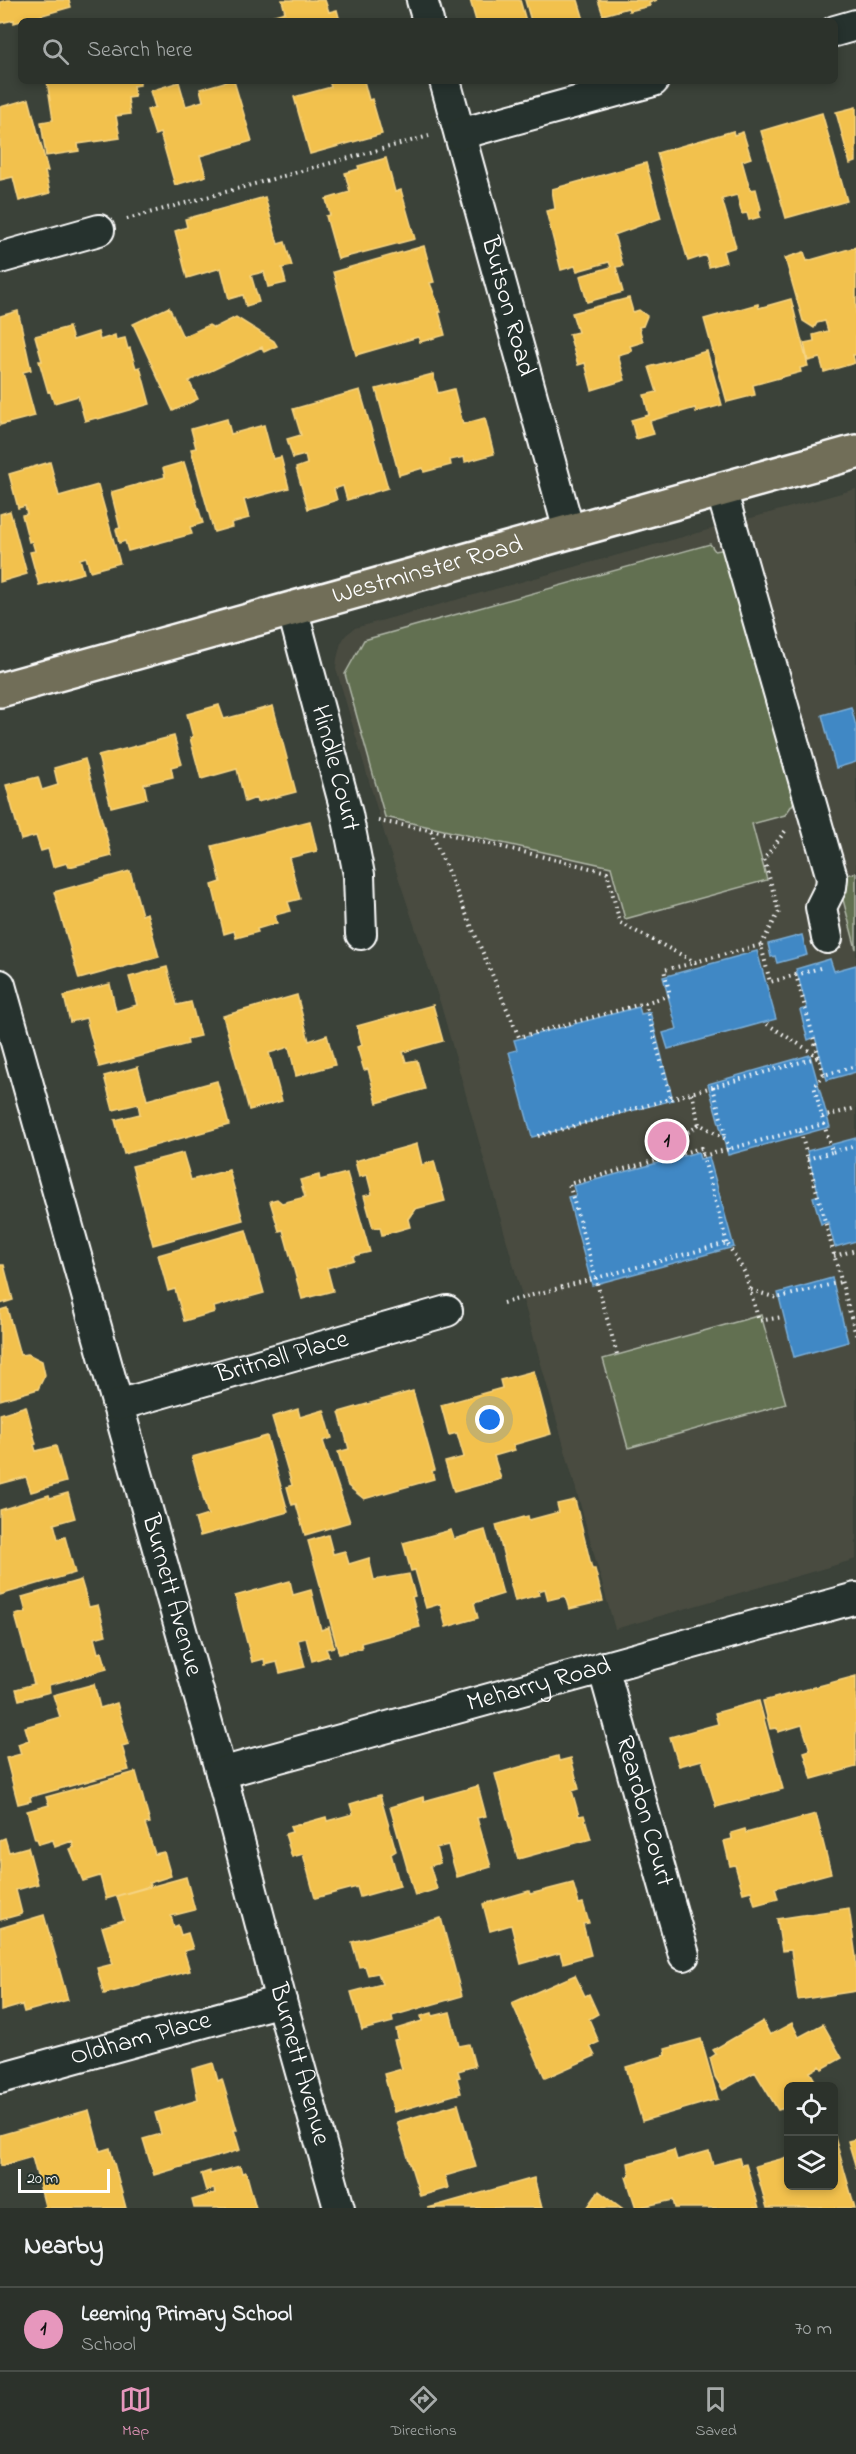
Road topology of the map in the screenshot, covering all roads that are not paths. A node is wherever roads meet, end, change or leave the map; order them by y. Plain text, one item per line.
1 (422, 0) edge
2 (427, 18) edge
3 (856, 25) edge
4 (838, 30) edge
5 (446, 84) edge
6 (642, 84) edge
7 (460, 134) junction
8 (99, 230) dead end
9 (0, 258) edge
10 (856, 452) edge
11 (721, 489) junction
12 (569, 531) junction
13 (292, 608) junction
14 (0, 690) edge
15 (361, 934) dead end
16 (827, 938) road end
17 (0, 985) edge
18 (447, 1311) dead end
19 (118, 1405) junction
20 (856, 1598) edge
21 (603, 1667) junction
22 (221, 1773) junction
23 (684, 1955) dead end
24 (281, 2001) junction
25 (0, 2078) edge
26 (339, 2208) edge

1 - 2 street
3 - 4 street
5 - 7 street, Butson Road
6 - 7 street
7 - 12 street, Butson Road
8 - 9 street
10 - 11 main road, Westminster Road
11 - 12 main road, Westminster Road
11 - 16 street
12 - 13 main road, Westminster Road
13 - 14 main road, Westminster Road
13 - 15 street, Hindle Court
17 - 19 street, Burnett Avenue
18 - 19 street, Britnall Place
19 - 22 street, Burnett Avenue
20 - 21 street, Meharry Road
21 - 22 street, Meharry Road
21 - 23 street, Reardon Court
22 - 24 street, Burnett Avenue
24 - 25 street, Oldham Place
24 - 26 street, Burnett Avenue

